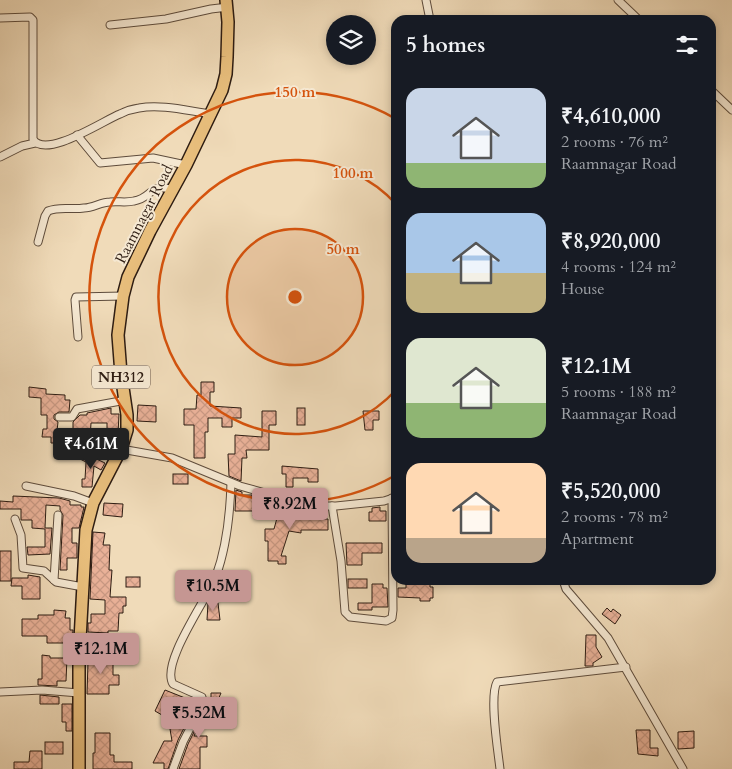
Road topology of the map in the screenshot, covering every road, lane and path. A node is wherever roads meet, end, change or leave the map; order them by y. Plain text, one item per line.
1 (426, 0) edge
2 (618, 0) edge
3 (227, 4) edge
4 (429, 15) edge
5 (634, 15) edge
6 (0, 18) edge
7 (110, 25) dead end
8 (716, 95) edge
9 (732, 110) edge
10 (212, 114) junction
11 (77, 136) junction
12 (35, 143) junction
13 (0, 157) edge
14 (186, 164) junction
15 (173, 190) junction
16 (38, 242) dead end
17 (123, 296) junction
18 (78, 336) dead end
19 (126, 400) junction
20 (59, 417) dead end
21 (121, 449) junction
22 (231, 483) junction
23 (26, 486) dead end
24 (391, 498) edge
25 (93, 503) junction
26 (332, 506) junction
27 (58, 515) dead end
28 (15, 519) dead end
29 (54, 580) junction
30 (393, 585) edge
31 (565, 585) edge
32 (83, 588) junction
33 (626, 667) junction
34 (0, 692) edge
35 (78, 694) junction
36 (79, 769) edge
37 (173, 769) edge
38 (500, 769) edge
39 (683, 769) edge

1 - 4 street
2 - 5 street
3 - 7 street
3 - 10 highway, Raamnagar Road / NH312
6 - 12 street
8 - 9 street
10 - 11 street
10 - 14 highway, Raamnagar Road / NH312
11 - 12 street
11 - 14 street
12 - 13 street
14 - 15 highway, Raamnagar Road / NH312
15 - 16 street
15 - 17 highway, Raamnagar Road / NH312
17 - 18 street
17 - 19 highway, Raamnagar Road / NH312
19 - 20 street
19 - 21 highway, Raamnagar Road / NH312
21 - 22 street
21 - 25 highway, Raamnagar Road / NH312
22 - 26 street
22 - 37 street
23 - 25 street
24 - 26 street
25 - 32 highway, Raamnagar Road / NH312
26 - 30 street
27 - 29 street
28 - 29 street
29 - 32 street
31 - 33 street
32 - 35 highway, Raamnagar Road / NH312
33 - 38 street
33 - 39 street
34 - 35 street
35 - 36 highway, Raamnagar Road / NH312

